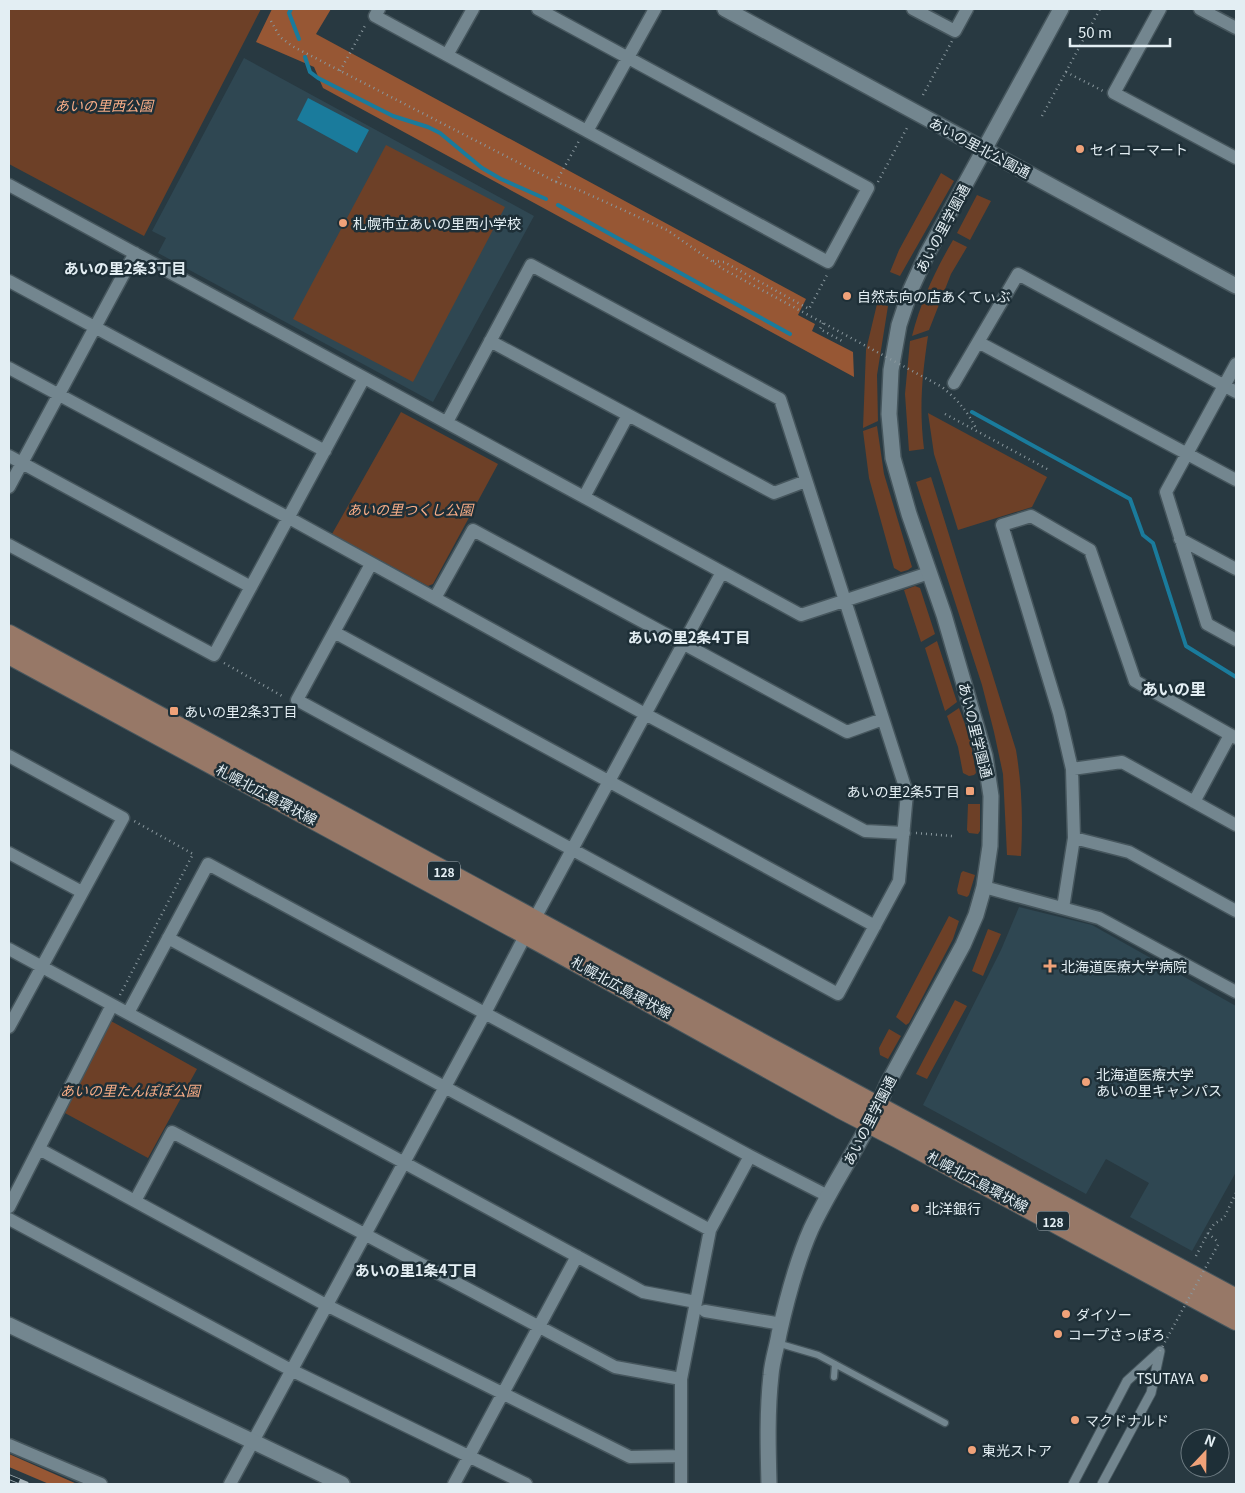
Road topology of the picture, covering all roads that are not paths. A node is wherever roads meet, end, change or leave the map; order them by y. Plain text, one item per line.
1 (379, 9) edge
2 (473, 9) edge
3 (538, 9) edge
4 (655, 9) edge
5 (725, 9) edge
6 (913, 9) edge
7 (967, 9) edge
8 (1061, 9) edge
9 (1160, 9) edge
10 (1200, 9) edge
11 (1236, 28) edge
12 (447, 55) junction
13 (628, 57) junction
14 (584, 134) junction
15 (984, 150) junction
16 (1236, 158) edge
17 (9, 185) edge
18 (135, 253) junction
19 (9, 280) edge
20 (1236, 286) edge
21 (95, 327) junction
22 (490, 341) junction
23 (978, 342) junction
24 (1236, 364) edge
25 (9, 368) edge
26 (364, 378) junction
27 (954, 383) dead end
28 (1224, 385) junction
29 (1236, 392) edge
30 (58, 395) junction
31 (628, 415) junction
32 (446, 422) junction
33 (325, 451) junction
34 (1187, 454) junction
35 (9, 456) edge
36 (22, 463) junction
37 (1236, 480) edge
38 (806, 481) junction
39 (9, 487) edge
40 (584, 496) junction
41 (289, 518) junction
42 (1180, 539) junction
43 (9, 544) edge
44 (371, 564) junction
45 (1236, 569) edge
46 (722, 572) junction
47 (929, 573) junction
48 (251, 587) junction
49 (434, 598) junction
50 (845, 600) junction
51 (334, 632) junction
52 (9, 635) edge
53 (1236, 640) edge
54 (683, 645) junction
55 (9, 654) edge
56 (645, 714) junction
57 (883, 719) junction
58 (1233, 736) edge
59 (9, 756) edge
60 (1072, 769) junction
61 (608, 781) junction
62 (1194, 802) junction
63 (1236, 825) edge
64 (909, 833) junction
65 (1074, 838) junction
66 (571, 849) junction
67 (9, 852) edge
68 (984, 887) junction
69 (82, 892) junction
70 (1063, 908) junction
71 (1236, 911) edge
72 (875, 926) junction
73 (530, 927) junction
74 (168, 938) junction
75 (9, 948) edge
76 (42, 966) junction
77 (1236, 992) edge
78 (116, 1001) junction
79 (128, 1013) junction
80 (485, 1013) junction
81 (9, 1027) edge
82 (444, 1088) junction
83 (879, 1106) junction
84 (869, 1124) junction
85 (39, 1149) junction
86 (750, 1156) junction
87 (404, 1162) junction
88 (828, 1196) junction
89 (136, 1201) junction
90 (9, 1207) edge
91 (9, 1219) edge
92 (710, 1230) junction
93 (364, 1235) junction
94 (577, 1256) junction
95 (1236, 1299) edge
96 (326, 1305) junction
97 (700, 1307) junction
98 (1236, 1320) edge
99 (782, 1324) junction
100 (9, 1325) edge
101 (539, 1326) junction
102 (777, 1343) junction
103 (835, 1364) junction
104 (291, 1370) junction
105 (834, 1377) dead end
106 (681, 1379) junction
107 (504, 1392) junction
108 (945, 1423) dead end
109 (253, 1442) junction
110 (9, 1445) edge
111 (681, 1456) junction
112 (469, 1457) junction
113 (101, 1484) edge
114 (230, 1484) edge
115 (342, 1484) edge
116 (454, 1484) edge
117 (526, 1484) edge
118 (681, 1484) edge
119 (769, 1484) edge
120 (1073, 1484) edge
121 (1102, 1484) edge

1 - 12 street
2 - 12 street
3 - 13 street
4 - 13 street
5 - 15 street, あいの里北公園通
6 - 7 street
8 - 15 street, あいの里学園通
9 - 16 street
10 - 11 street
12 - 14 street
13 - 14 street
13 - 14 street
15 - 20 street, あいの里北公園通
15 - 47 street, あいの里学園通
17 - 18 street
18 - 21 street
18 - 26 street
19 - 21 street
21 - 30 street
21 - 33 street
22 - 31 street
22 - 32 street
22 - 38 street
23 - 27 street
23 - 28 street
23 - 34 street
24 - 28 street
25 - 30 street
26 - 32 street
26 - 33 street
28 - 29 street
28 - 34 street
30 - 36 street
30 - 41 street
31 - 38 street
31 - 40 street
32 - 40 street
33 - 41 street
34 - 37 street
34 - 42 street
35 - 36 street
36 - 39 street
36 - 48 street
38 - 50 street
40 - 46 street
41 - 44 street
41 - 48 street
42 - 45 street
42 - 53 street
43 - 48 street
44 - 49 street
44 - 51 street
46 - 50 street
46 - 54 street
47 - 50 street
47 - 68 street, あいの里学園通
49 - 54 street
49 - 56 street
50 - 57 street
51 - 61 street
51 - 66 street
52 - 73 main road, 札幌北広島環状線 / 128
54 - 56 street
54 - 57 street
55 - 73 main road, 札幌北広島環状線 / 128
56 - 61 street
56 - 64 street
57 - 64 street
58 - 60 street
58 - 62 street
59 - 69 street
60 - 62 street
60 - 65 street
61 - 66 street
61 - 72 street
62 - 63 street
64 - 72 street
65 - 70 street
65 - 71 street
66 - 72 street
66 - 73 street
67 - 69 street
68 - 70 street
68 - 83 street, あいの里学園通
69 - 76 street
70 - 77 street
73 - 80 street
73 - 83 main road, 札幌北広島環状線 / 128
73 - 84 main road, 札幌北広島環状線 / 128
74 - 79 street
74 - 80 street
74 - 82 street
75 - 76 street
76 - 78 street
76 - 81 street
78 - 79 street
78 - 85 street
79 - 87 street
80 - 82 street
80 - 86 street
82 - 87 street
82 - 92 street
83 - 84 street, あいの里学園通
83 - 95 main road, 札幌北広島環状線 / 128
84 - 88 street, あいの里学園通
84 - 98 main road, 札幌北広島環状線 / 128
85 - 89 street
85 - 90 street
86 - 88 street
86 - 92 street
87 - 93 street
87 - 94 street
88 - 99 street, あいの里学園通
89 - 93 street
89 - 96 street
91 - 104 street
92 - 97 street
93 - 96 street
93 - 101 street
94 - 97 street
94 - 101 street
96 - 104 street
96 - 107 street
97 - 99 street
97 - 106 street
99 - 102 street, あいの里学園通
100 - 109 street
101 - 106 street
101 - 107 street
102 - 103 lane
102 - 119 street, あいの里学園通
103 - 105 lane
103 - 108 lane
104 - 109 street
104 - 112 street
106 - 111 street
107 - 111 street
107 - 112 street
109 - 114 street
109 - 115 street
110 - 113 street
111 - 118 street
112 - 116 street
112 - 117 street
120 - 121 street

